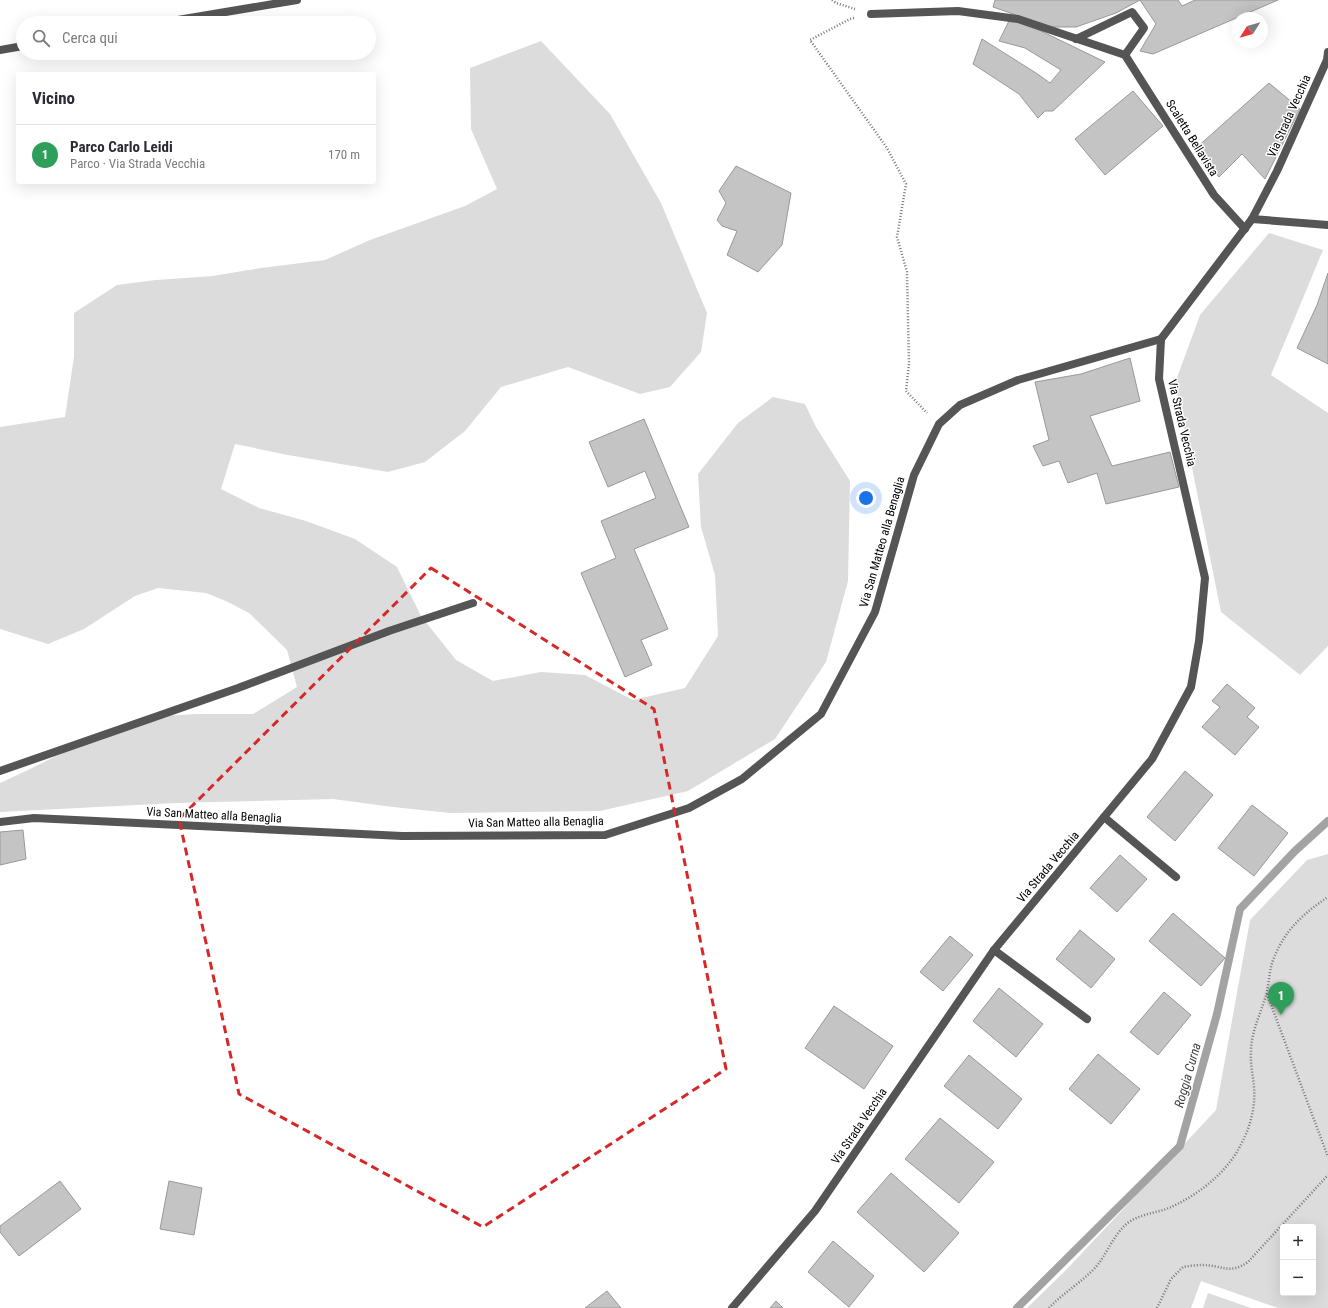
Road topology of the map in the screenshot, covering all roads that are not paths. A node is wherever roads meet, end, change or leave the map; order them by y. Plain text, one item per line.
1 (298, 0) edge
2 (871, 14) road end
3 (202, 16) edge
4 (1076, 39) junction
5 (16, 47) edge
6 (0, 50) edge
7 (1328, 52) edge
8 (1125, 55) junction
9 (1252, 219) junction
10 (1328, 225) edge
11 (1245, 229) junction
12 (1161, 340) junction
13 (473, 603) dead end
14 (0, 771) edge
15 (1104, 817) junction
16 (0, 822) edge
17 (1176, 877) dead end
18 (994, 950) junction
19 (1087, 1019) dead end
20 (732, 1308) edge

1 - 3 street
2 - 4 street
4 - 8 street
4 - 8 street
5 - 6 street
7 - 9 street, Via Strada Vecchia
8 - 11 street, Scaletta Bellavista
9 - 10 street
9 - 11 street, Via Strada Vecchia
11 - 12 street, Via Strada Vecchia
12 - 15 street, Via Strada Vecchia
12 - 16 street, Via San Matteo alla Benaglia
13 - 14 street
15 - 17 street
15 - 18 street, Via Strada Vecchia
18 - 19 street
18 - 20 street, Via Strada Vecchia

